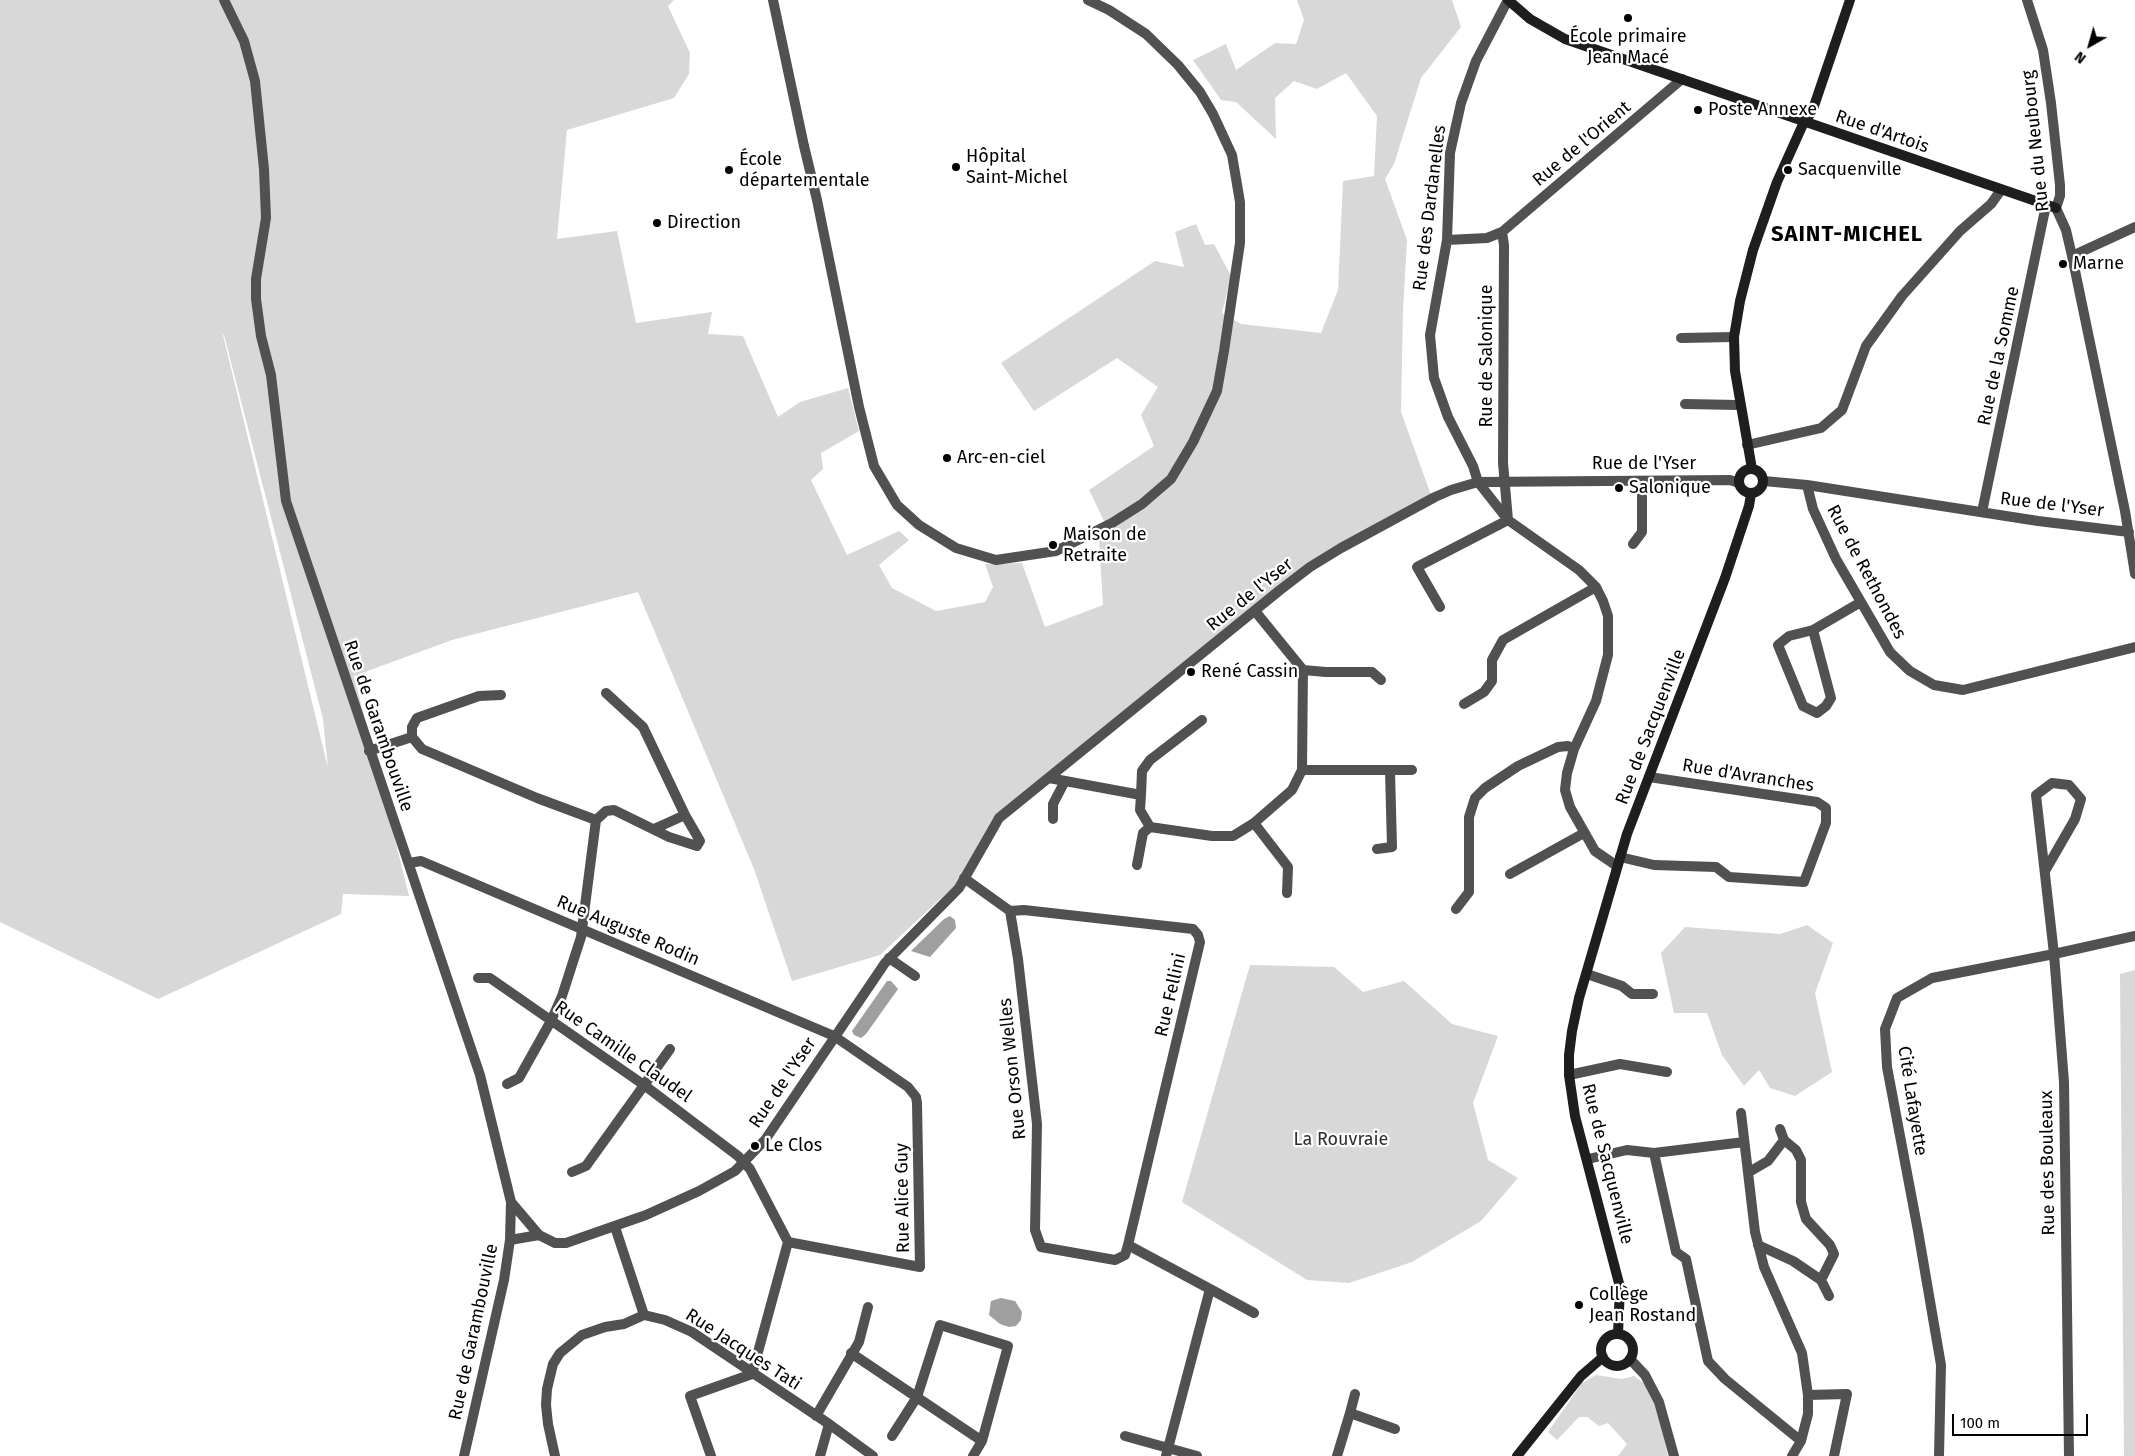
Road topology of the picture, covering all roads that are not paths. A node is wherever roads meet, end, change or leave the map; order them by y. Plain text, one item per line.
1 (224, 0) edge
2 (773, 0) edge
3 (1088, 0) edge
4 (1508, 0) edge
5 (1850, 0) edge
6 (2027, 0) edge
7 (1682, 79) junction
8 (1804, 122) junction
9 (2001, 190) junction
10 (2051, 207) junction
11 (2135, 227) edge
12 (1502, 232) junction
13 (1446, 240) junction
14 (2072, 256) junction
15 (1734, 337) junction
16 (1682, 338) dead end
17 (1685, 404) dead end
18 (1739, 404) junction
19 (1747, 445) junction
20 (1752, 469) junction
21 (1504, 480) junction
22 (1642, 481) junction
23 (1764, 481) junction
24 (1478, 482) junction
25 (1739, 483) junction
26 (1807, 485) junction
27 (1751, 494) junction
28 (1982, 512) junction
29 (1508, 520) junction
30 (2129, 532) junction
31 (1633, 544) dead end
32 (2135, 574) edge
33 (1596, 587) junction
34 (1861, 602) junction
35 (1440, 607) dead end
36 (1255, 611) junction
37 (1813, 630) junction
38 (2135, 647) edge
39 (1303, 670) junction
40 (1381, 680) dead end
41 (606, 693) dead end
42 (501, 695) dead end
43 (1464, 704) dead end
44 (1202, 720) dead end
45 (412, 737) junction
46 (1574, 749) junction
47 (369, 751) junction
48 (1302, 770) junction
49 (1412, 770) dead end
50 (1390, 771) junction
51 (1649, 777) junction
52 (1049, 778) junction
53 (1065, 781) junction
54 (1141, 794) junction
55 (685, 815) junction
56 (1053, 819) dead end
57 (596, 820) junction
58 (1254, 823) junction
59 (1150, 826) junction
60 (654, 829) junction
61 (1584, 833) junction
62 (1376, 849) dead end
63 (1618, 861) junction
64 (409, 863) junction
65 (1137, 865) dead end
66 (2045, 871) junction
67 (1510, 874) dead end
68 (964, 878) junction
69 (1287, 893) dead end
70 (1456, 909) dead end
71 (1010, 911) junction
72 (581, 929) junction
73 (2135, 936) edge
74 (2054, 954) junction
75 (889, 958) junction
76 (1587, 974) junction
77 (915, 976) dead end
78 (478, 978) dead end
79 (1653, 994) dead end
80 (551, 1021) junction
81 (834, 1036) junction
82 (670, 1049) dead end
83 (1667, 1072) dead end
84 (1569, 1075) junction
85 (507, 1084) dead end
86 (644, 1085) junction
87 (1741, 1113) dead end
88 (1780, 1129) dead end
89 (1784, 1140) junction
90 (1744, 1142) junction
91 (1654, 1153) junction
92 (1588, 1159) junction
93 (744, 1162) junction
94 (572, 1172) dead end
95 (1750, 1172) junction
96 (511, 1202) junction
97 (614, 1227) junction
98 (539, 1235) junction
99 (510, 1240) junction
100 (788, 1242) junction
101 (1128, 1245) junction
102 (1758, 1245) junction
103 (1821, 1280) junction
104 (1210, 1289) junction
105 (1829, 1296) dead end
106 (868, 1307) dead end
107 (1254, 1313) dead end
108 (644, 1315) junction
109 (1618, 1334) junction
110 (851, 1353) junction
111 (1603, 1358) junction
112 (1630, 1359) junction
113 (752, 1374) junction
114 (1355, 1394) dead end
115 (1808, 1395) junction
116 (918, 1397) junction
117 (1350, 1413) junction
118 (816, 1416) junction
119 (830, 1424) junction
120 (1395, 1429) dead end
121 (892, 1436) dead end
122 (1125, 1436) dead end
123 (982, 1441) junction
124 (1801, 1441) junction
125 (1167, 1452) edge
126 (464, 1456) edge
127 (555, 1456) edge
128 (711, 1456) edge
129 (820, 1456) edge
130 (873, 1456) edge
131 (973, 1456) edge
132 (1197, 1456) edge
133 (1337, 1456) edge
134 (1518, 1456) edge
135 (1674, 1456) edge
136 (1792, 1456) edge
137 (1834, 1456) edge
138 (1939, 1456) edge
139 (2070, 1456) edge

1 - 47 street, Rue de Garambouville
2 - 3 street
4 - 7 street, Rue d'Artois
4 - 13 street, Rue des Dardanelles
5 - 8 street
6 - 10 street, Rue du Neubourg
7 - 8 street, Rue d'Artois
7 - 12 street, Rue de l'Orient
8 - 9 street, Rue d'Artois
8 - 15 street
9 - 10 street, Rue d'Artois
9 - 19 street
10 - 14 street, Rue du Neubourg
10 - 28 street, Rue de la Somme
11 - 14 street
12 - 13 street
12 - 21 street, Rue de Salonique
13 - 24 street, Rue des Dardanelles
14 - 30 street, Rue du Neubourg
15 - 16 street
15 - 18 street
17 - 18 street
18 - 19 street
19 - 20 street
20 - 23 street
20 - 25 street
21 - 22 street, Rue de l'Yser
21 - 24 street, Rue de l'Yser
21 - 29 street, Rue de Salonique
22 - 25 street, Rue de l'Yser
22 - 31 street
23 - 26 street, Rue de l'Yser
23 - 27 street
24 - 29 street, Rue des Dardanelles
24 - 36 street, Rue de l'Yser
25 - 27 street
26 - 28 street, Rue de l'Yser
26 - 34 street, Rue de Rethondes
27 - 51 street, Rue de Sacquenville
28 - 30 street, Rue de l'Yser
29 - 33 street, Rue des Dardanelles
29 - 35 street
30 - 32 street, Rue du Neubourg
33 - 43 street
33 - 46 street
34 - 37 street
34 - 38 street, Rue de Rethondes
36 - 39 street
36 - 52 street, Rue de l'Yser
37 - 37 street
39 - 40 street
39 - 48 street
41 - 55 street
42 - 45 street
44 - 54 street
45 - 47 street
45 - 57 street
46 - 61 street
46 - 70 street
47 - 64 street, Rue de Garambouville
48 - 50 street
48 - 58 street
49 - 50 street
50 - 62 street
51 - 63 street, Rue de Sacquenville
51 - 63 street, Rue d'Avranches
52 - 53 street
52 - 68 street, Rue de l'Yser
53 - 54 street
53 - 56 street
54 - 59 street
55 - 60 street
55 - 60 street
57 - 60 street
57 - 72 street
58 - 59 street
58 - 69 street
59 - 65 street
61 - 63 street
61 - 67 street
63 - 76 street, Rue de Sacquenville
64 - 72 street, Rue Auguste Rodin
64 - 96 street, Rue de Garambouville
66 - 66 street, Rue des Bouleaux
66 - 74 street, Rue des Bouleaux
68 - 71 street
68 - 75 street, Rue de l'Yser
71 - 101 street, Rue Orson Welles
71 - 101 street, Rue Fellini
72 - 80 street
72 - 81 street, Rue Auguste Rodin
73 - 74 street, Cité Lafayette
74 - 138 street, Cité Lafayette
74 - 139 street, Rue des Bouleaux
75 - 77 street
75 - 81 street, Rue de l'Yser
76 - 79 street
76 - 84 street, Rue de Sacquenville
78 - 80 street, Rue Camille Claudel
80 - 85 street
80 - 86 street, Rue Camille Claudel
81 - 93 street, Rue de l'Yser
81 - 100 street, Rue Alice Guy
82 - 86 street
83 - 84 street
84 - 92 street, Rue de Sacquenville
86 - 93 street, Rue Camille Claudel
86 - 94 street
87 - 90 street
88 - 89 street
89 - 95 street
89 - 103 street
90 - 91 street
90 - 95 street
91 - 92 street
91 - 124 street
92 - 109 street, Rue de Sacquenville
93 - 97 street, Rue de l'Yser
93 - 100 street
95 - 102 street
96 - 98 street
96 - 99 street, Rue de Garambouville
97 - 98 street, Rue de l'Yser
97 - 108 street
98 - 99 street, Rue de l'Yser
99 - 126 street, Rue de Garambouville
100 - 113 street
101 - 104 street
102 - 103 street
102 - 115 street
103 - 105 street
104 - 107 street
104 - 125 street
106 - 110 street
108 - 113 street, Rue Jacques Tati
108 - 127 street
109 - 111 street
109 - 112 street
110 - 116 street
110 - 118 street
111 - 112 street
111 - 134 street
112 - 135 street
113 - 118 street, Rue Jacques Tati
113 - 128 street
114 - 117 street
115 - 124 street
115 - 137 street
116 - 121 street
116 - 123 street
116 - 123 street
117 - 120 street
117 - 133 street
118 - 119 street, Rue Jacques Tati
119 - 129 street
119 - 130 street, Rue Jacques Tati
122 - 125 street
123 - 131 street
124 - 136 street
125 - 132 street

